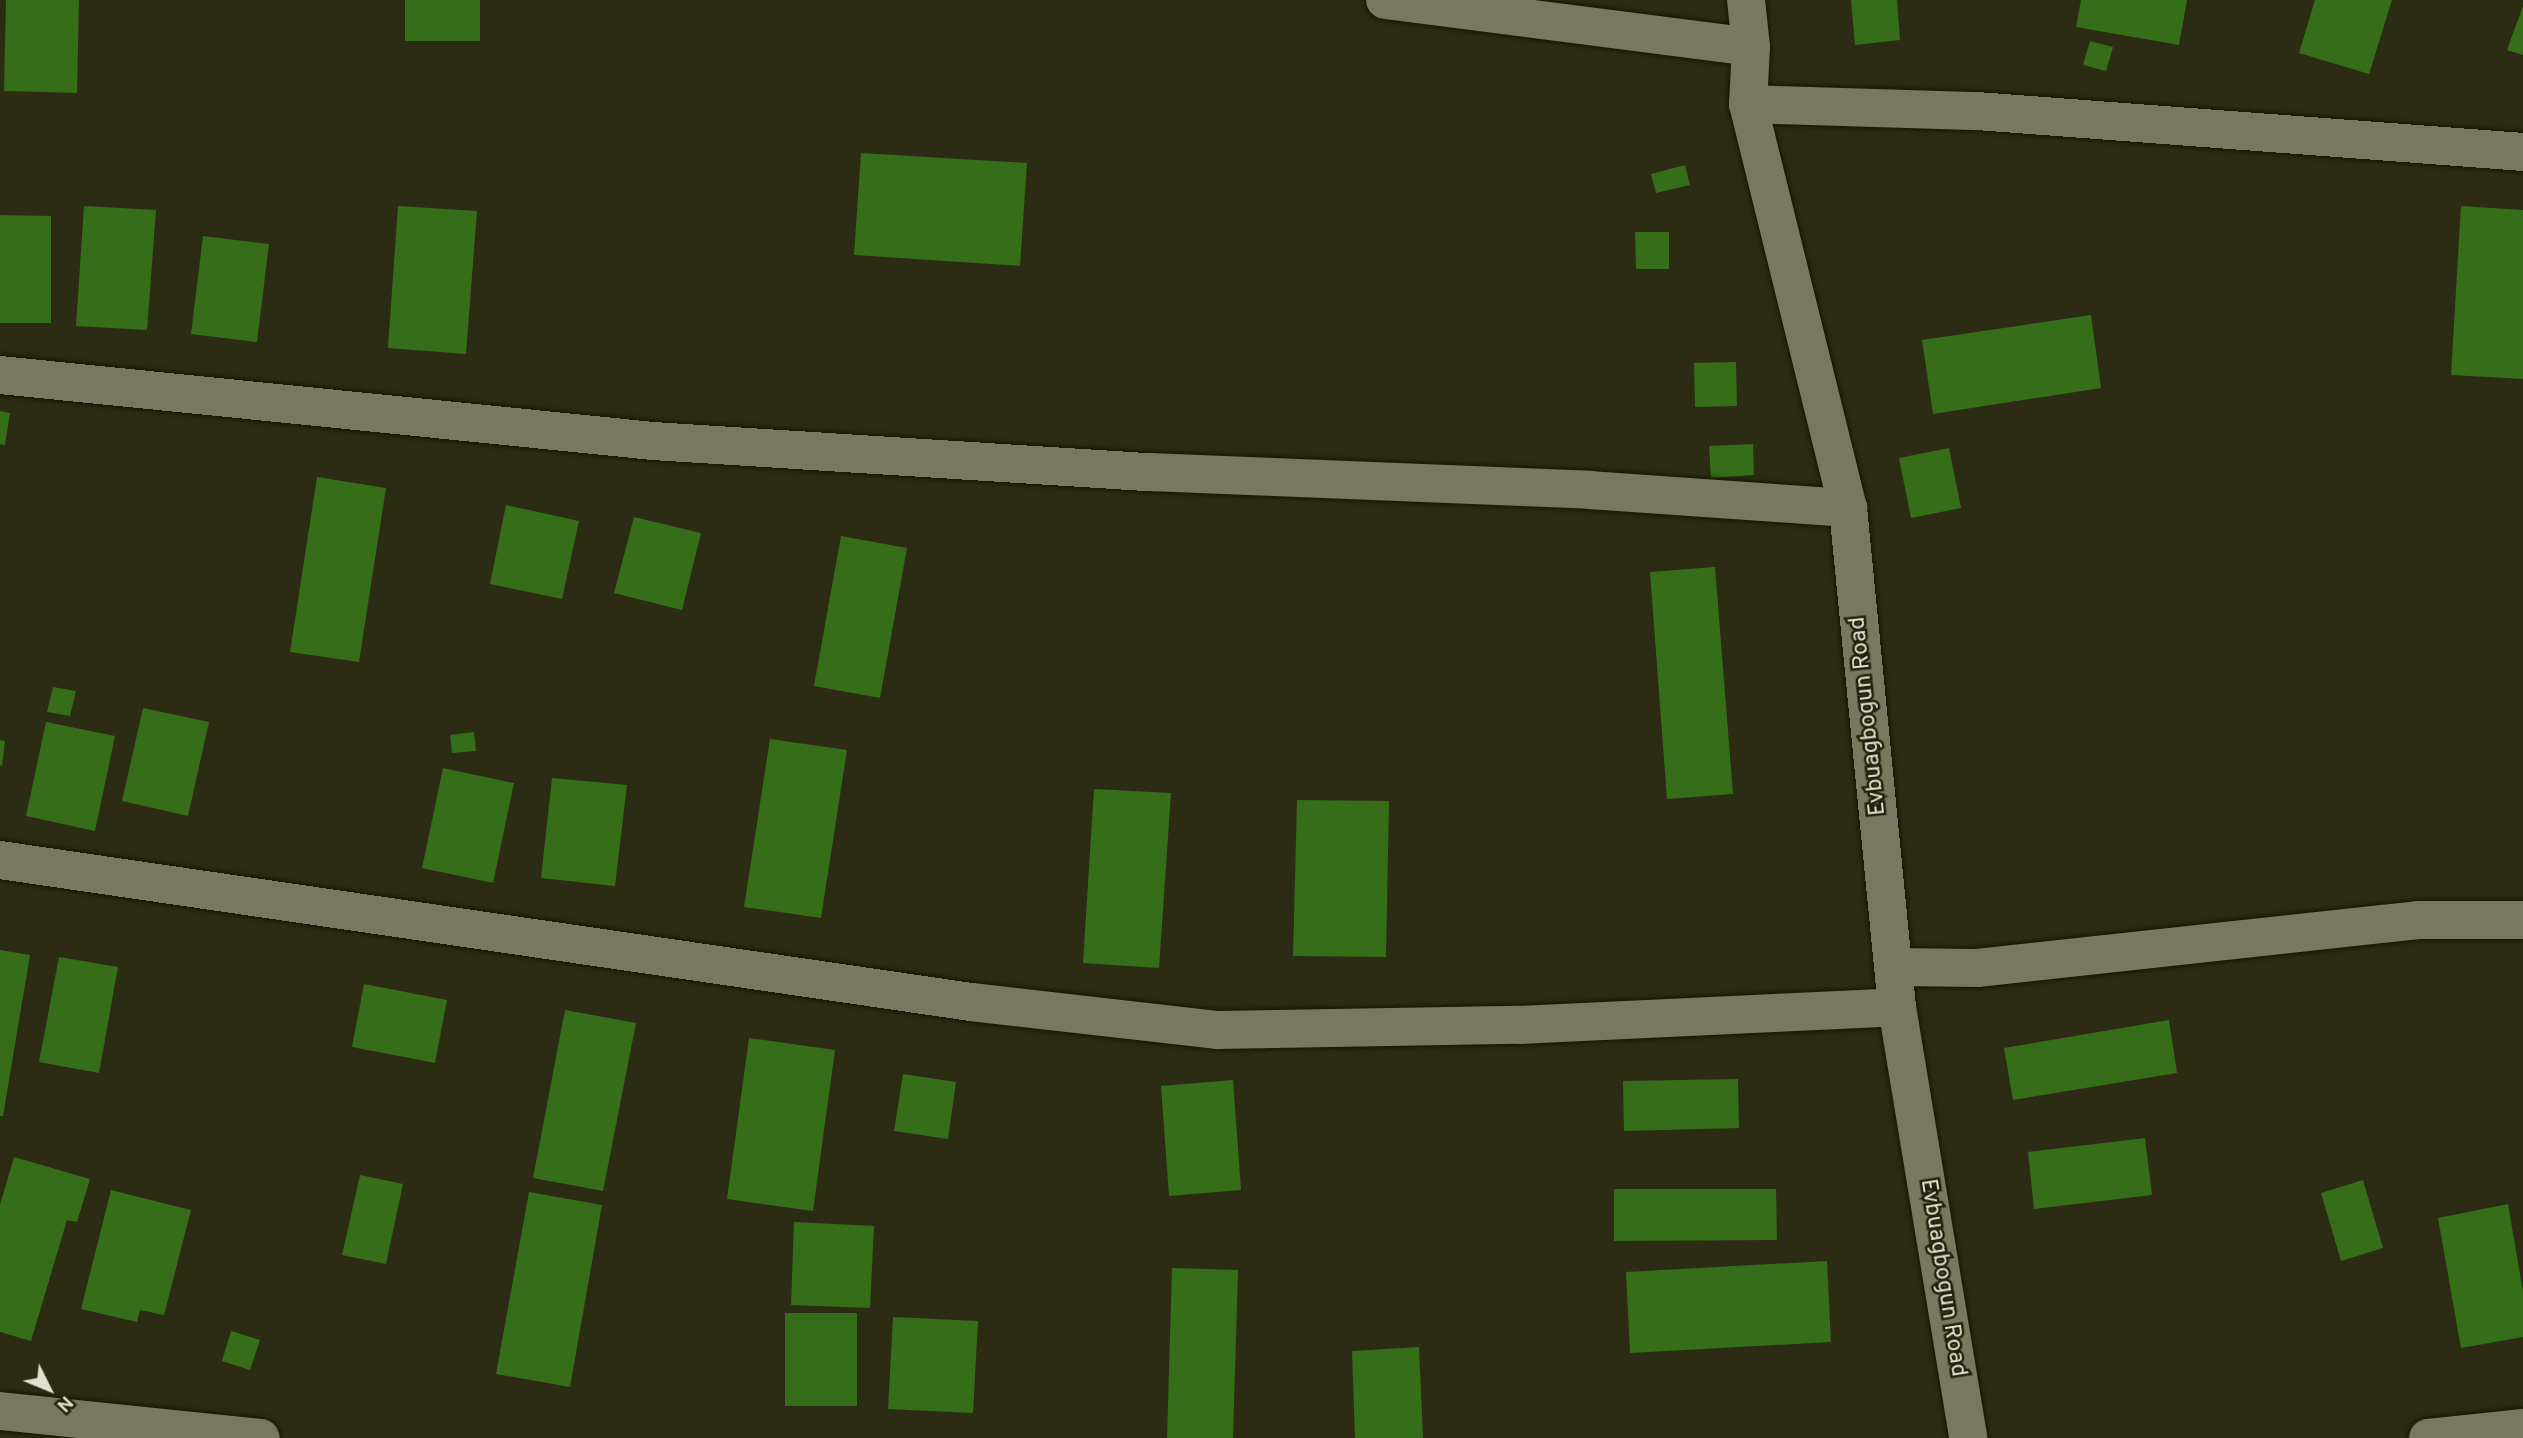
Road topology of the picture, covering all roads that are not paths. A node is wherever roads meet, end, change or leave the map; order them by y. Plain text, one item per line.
1 (1385, 0) edge
2 (1746, 0) edge
3 (1751, 47) junction
4 (1748, 104) junction
5 (2523, 152) edge
6 (0, 375) edge
7 (1848, 508) junction
8 (0, 860) edge
9 (2523, 920) edge
10 (1893, 967) junction
11 (1897, 1007) junction
12 (0, 1410) edge
13 (2523, 1428) edge
14 (261, 1438) edge
15 (1968, 1438) edge
16 (2428, 1438) edge

1 - 3 street
2 - 3 street, Evbuagbogun Road
3 - 4 street, Evbuagbogun Road
4 - 5 street
4 - 7 street, Evbuagbogun Road
6 - 7 street
7 - 10 street, Evbuagbogun Road
8 - 11 street
9 - 10 street
10 - 11 street, Evbuagbogun Road
11 - 15 street, Evbuagbogun Road
12 - 14 street
13 - 16 street

